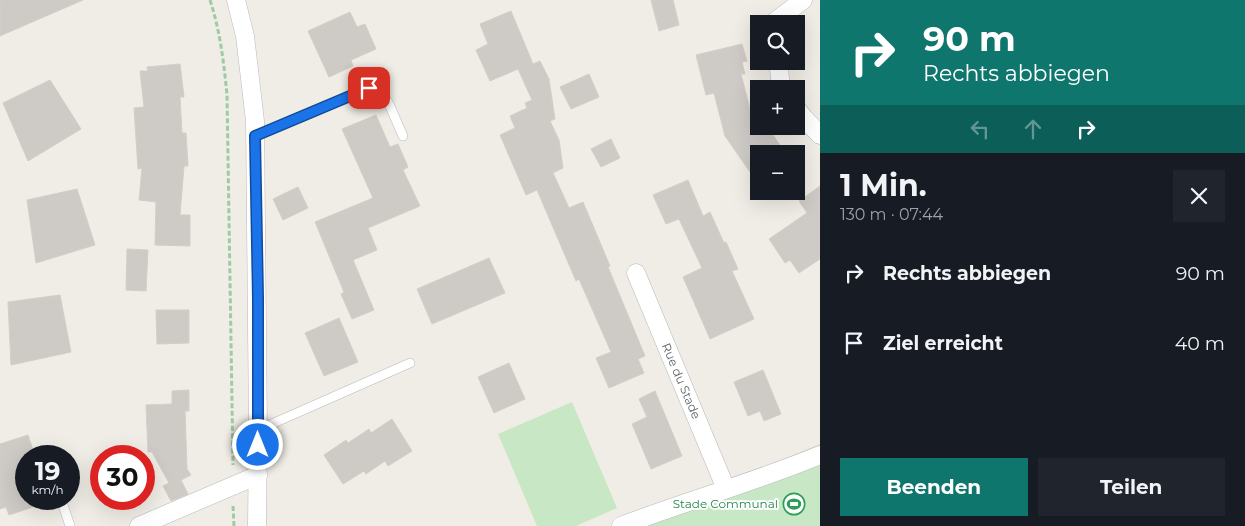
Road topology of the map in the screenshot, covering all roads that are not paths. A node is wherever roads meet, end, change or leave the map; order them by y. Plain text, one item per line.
1 (236, 0) edge
2 (803, 0) edge
3 (783, 15) edge
4 (805, 119) edge
5 (820, 135) edge
6 (255, 136) junction
7 (404, 136) dead end
8 (636, 273) dead end
9 (410, 363) dead end
10 (258, 430) junction
11 (820, 455) edge
12 (258, 475) junction
13 (726, 489) junction
14 (65, 510) edge
15 (70, 526) edge
16 (139, 526) edge
17 (257, 526) edge
18 (620, 526) edge

1 - 6 street
2 - 3 street
4 - 5 street
6 - 7 lane
6 - 10 street
8 - 13 street, Rue du Stade
9 - 10 lane
10 - 12 street
11 - 13 street
12 - 16 street
12 - 17 street
13 - 18 street
14 - 15 lane

